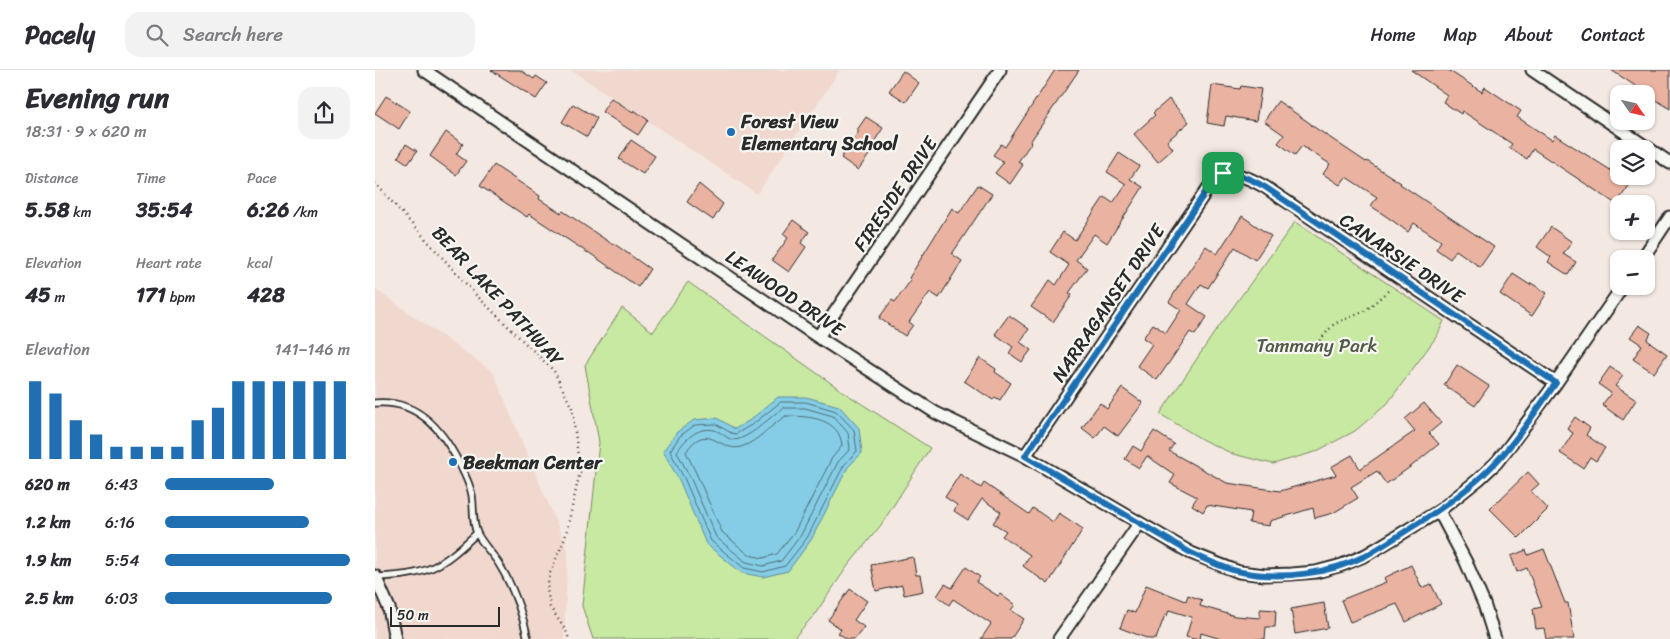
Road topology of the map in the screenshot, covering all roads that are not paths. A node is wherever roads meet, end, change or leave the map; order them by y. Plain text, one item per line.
1 (424, 70) edge
2 (1000, 70) edge
3 (1532, 70) edge
4 (1670, 163) edge
5 (1223, 173) joint
6 (1670, 217) edge
7 (1648, 250) edge
8 (1617, 295) edge
9 (819, 337) junction
10 (1556, 383) junction
11 (375, 403) edge
12 (1025, 456) junction
13 (1439, 511) junction
14 (1139, 524) junction
15 (477, 533) junction
16 (375, 576) edge
17 (395, 639) edge
18 (528, 639) edge
19 (1059, 639) edge
20 (1495, 639) edge

1 - 9 street, LEAWOOD DRIVE
2 - 9 street, FIRESIDE DRIVE
3 - 4 street
5 - 10 street, CANARSIE DRIVE
5 - 12 street, NARRAGANSET DRIVE
6 - 7 street
8 - 10 street, LEAWOOD DRIVE
9 - 12 street, LEAWOOD DRIVE
10 - 13 street, LEAWOOD DRIVE
11 - 15 lane
12 - 14 street, LEAWOOD DRIVE
13 - 14 street, LEAWOOD DRIVE
13 - 20 street
14 - 19 street
15 - 16 lane
15 - 18 lane
16 - 17 street

